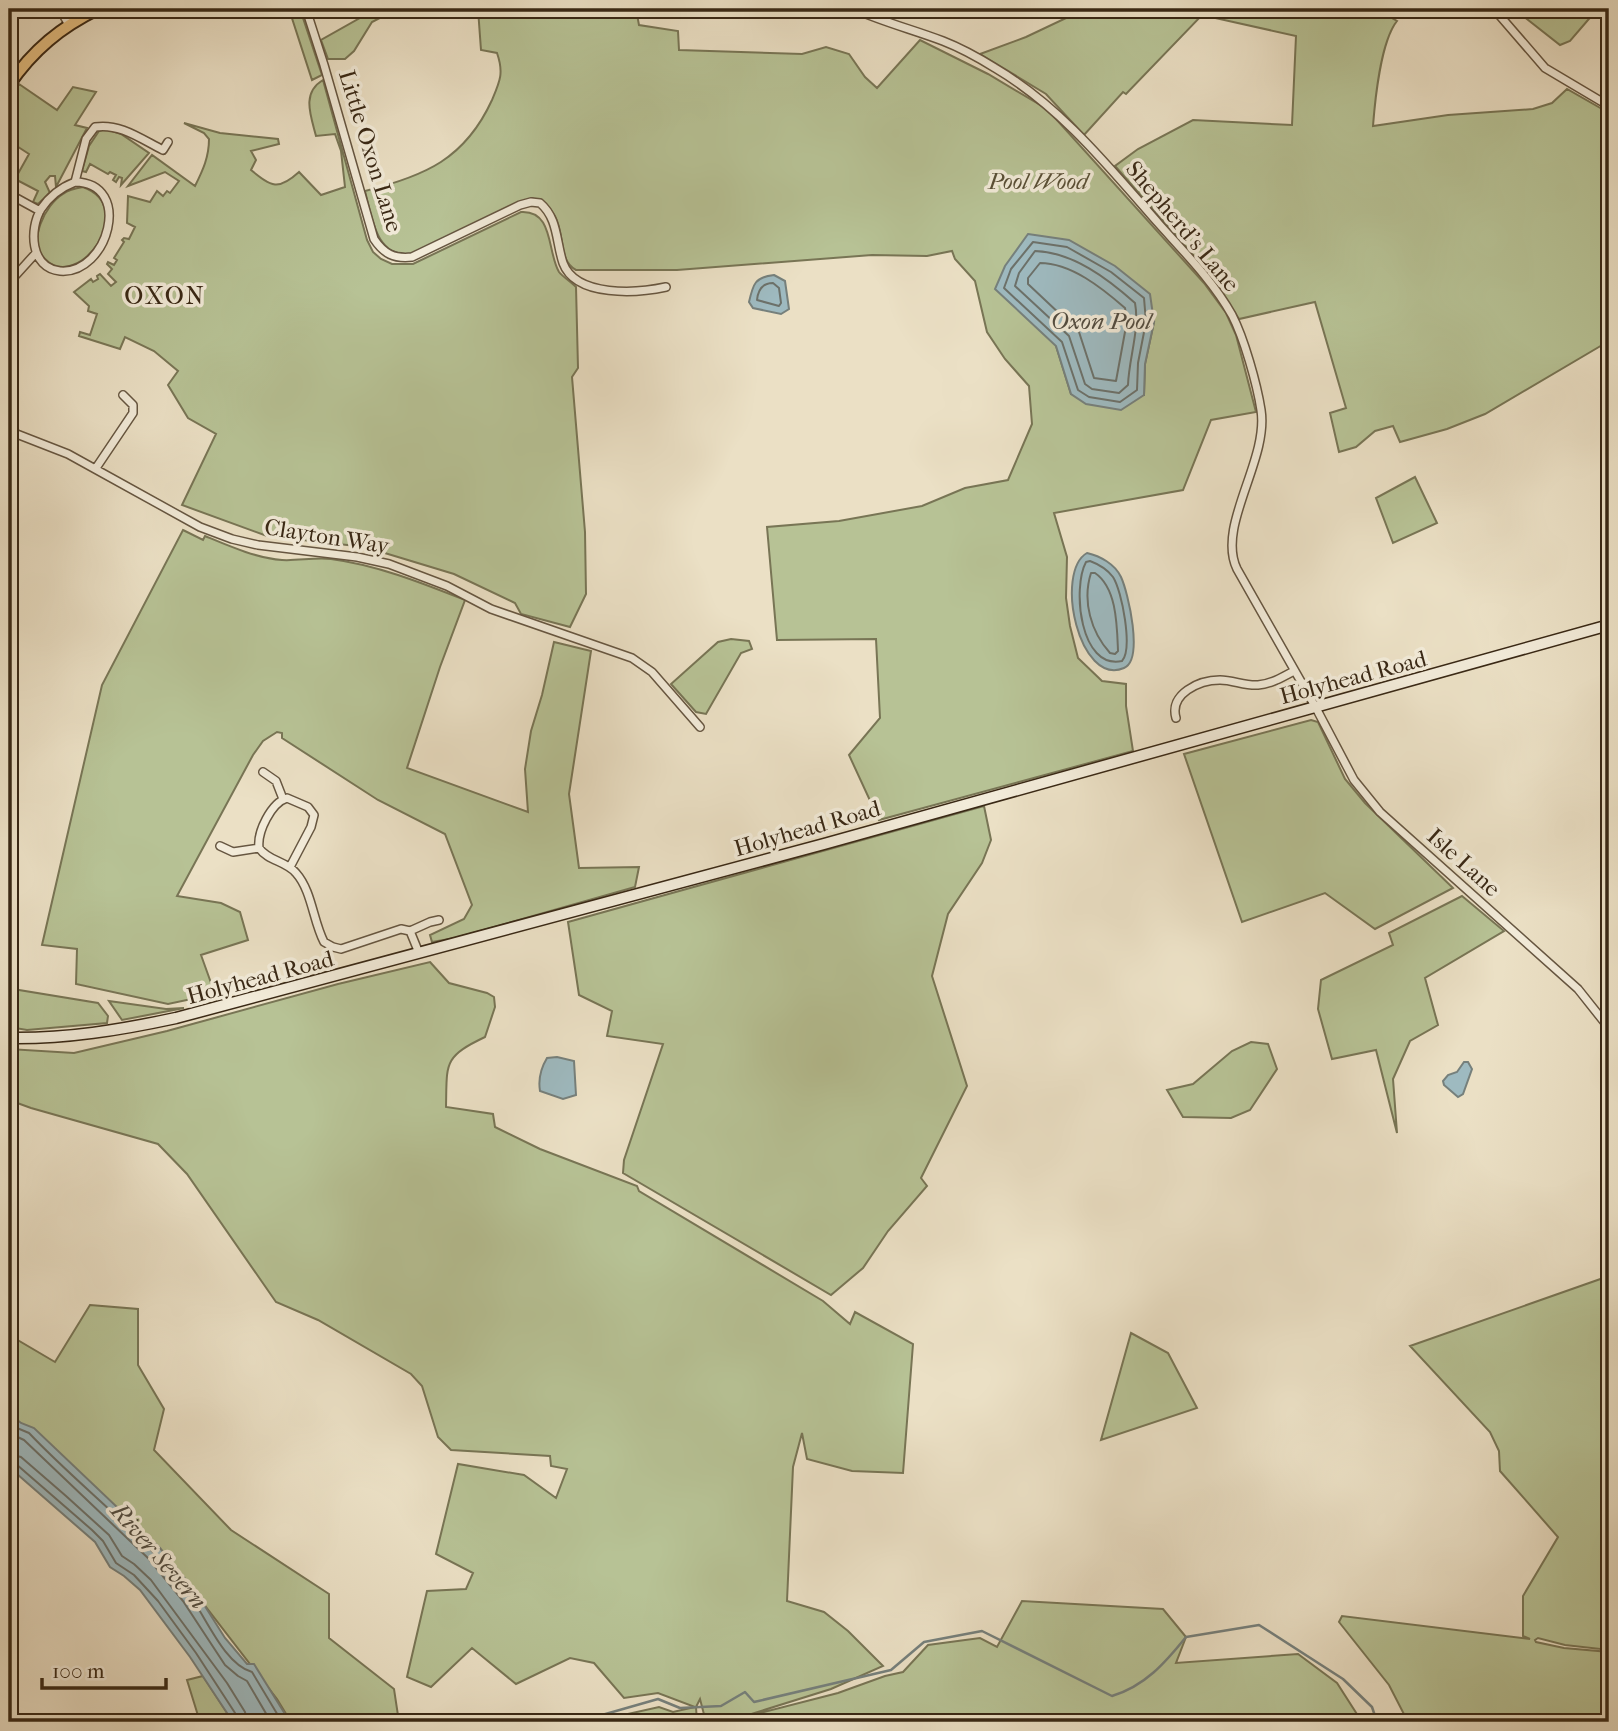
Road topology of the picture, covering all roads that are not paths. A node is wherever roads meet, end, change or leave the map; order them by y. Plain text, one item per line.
1 (61, 9) edge
2 (98, 9) edge
3 (306, 9) edge
4 (678, 9) edge
5 (854, 9) edge
6 (1494, 9) edge
7 (712, 11) dead end
8 (69, 24) junction
9 (9, 85) edge
10 (1609, 106) edge
11 (168, 142) dead end
12 (75, 182) junction
13 (9, 194) edge
14 (40, 211) junction
15 (36, 253) junction
16 (9, 279) edge
17 (666, 287) dead end
18 (123, 395) dead end
19 (9, 431) edge
20 (96, 468) junction
21 (1609, 625) edge
22 (1294, 671) junction
23 (1316, 708) junction
24 (1163, 712) dead end
25 (700, 727) dead end
26 (263, 772) dead end
27 (283, 799) junction
28 (220, 846) dead end
29 (259, 848) junction
30 (290, 867) junction
31 (439, 920) dead end
32 (410, 931) junction
33 (419, 953) junction
34 (1609, 1028) edge
35 (9, 1038) edge

1 - 8 street
2 - 8 main road
3 - 17 street, Little Oxon Lane
4 - 7 street
5 - 22 street, Shepherd's Lane
6 - 10 street
8 - 9 main road
11 - 12 street
12 - 14 street
12 - 15 street
13 - 14 street
14 - 15 street
15 - 16 street
18 - 20 street
19 - 20 street, Clayton Way
20 - 25 street, Clayton Way
21 - 23 main road, Holyhead Road
22 - 23 street, Shepherd's Lane
22 - 24 street
23 - 33 main road, Holyhead Road
23 - 34 street, Isle Lane
26 - 27 street
27 - 29 street
27 - 30 street
28 - 29 street
29 - 30 street
30 - 32 street
31 - 32 street
32 - 33 street
33 - 35 main road, Holyhead Road

